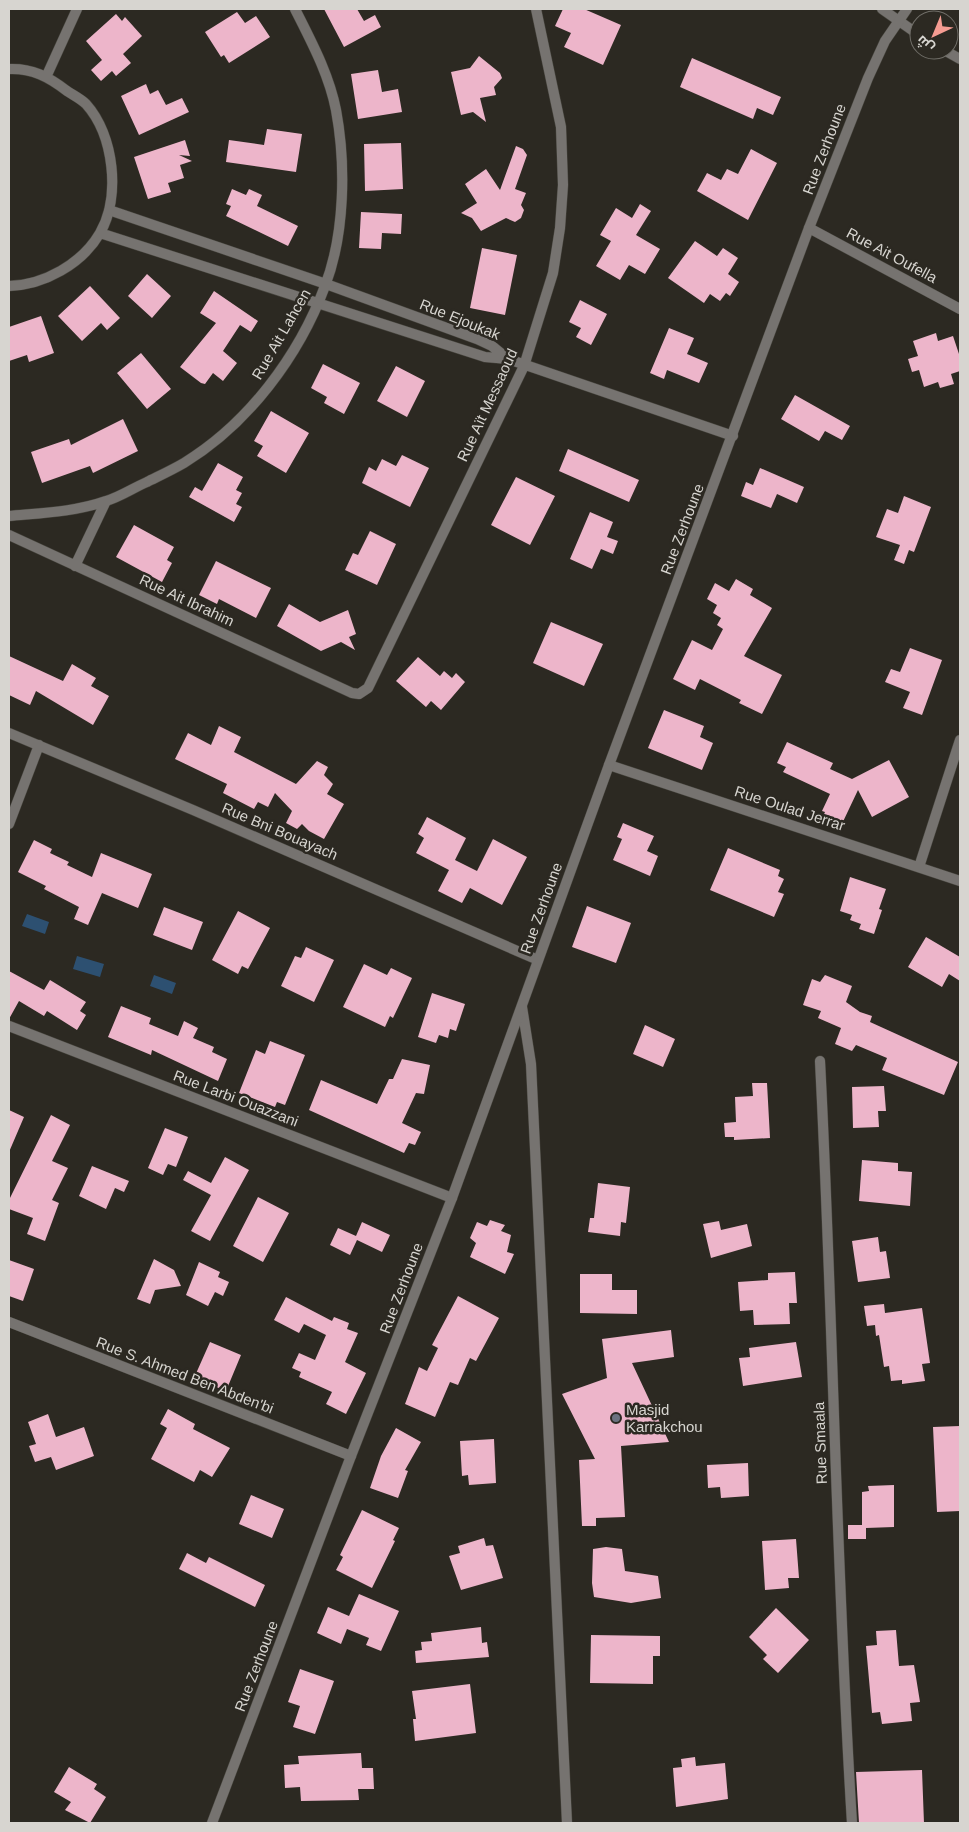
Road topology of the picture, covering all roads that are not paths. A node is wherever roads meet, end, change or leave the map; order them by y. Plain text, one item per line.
1 (77, 9) edge
2 (295, 9) edge
3 (536, 9) edge
4 (882, 9) edge
5 (907, 9) edge
6 (898, 22) junction
7 (909, 29) edge
8 (9, 69) edge
9 (47, 75) junction
10 (109, 210) junction
11 (809, 228) junction
12 (100, 233) junction
13 (326, 284) junction
14 (9, 286) edge
15 (318, 303) junction
16 (960, 309) edge
17 (508, 359) junction
18 (524, 366) junction
19 (733, 436) junction
20 (106, 501) junction
21 (9, 516) edge
22 (9, 535) edge
23 (75, 566) junction
24 (352, 692) joint
25 (9, 733) edge
26 (960, 740) edge
27 (39, 744) junction
28 (609, 765) junction
29 (9, 824) edge
30 (919, 867) junction
31 (960, 881) edge
32 (538, 960) junction
33 (522, 1007) junction
34 (9, 1026) edge
35 (820, 1061) dead end
36 (452, 1198) junction
37 (9, 1322) edge
38 (351, 1456) junction
39 (212, 1823) edge
40 (567, 1823) edge
41 (852, 1823) edge

1 - 9 street
2 - 13 street, Rue Ait Lahcen
3 - 18 street, Rue Aït Messaoud
4 - 6 street
5 - 6 street, Rue Zerhoune
6 - 7 street
6 - 11 street, Rue Zerhoune
8 - 9 street
9 - 10 street
10 - 12 street
10 - 13 street, Rue Ejoukak
11 - 16 street, Rue Ait Oufella
11 - 19 street, Rue Zerhoune
12 - 14 street
12 - 15 street, Rue Ejoukak
13 - 15 street, Rue Ait Lahcen
13 - 17 street, Rue Ejoukak
15 - 17 street, Rue Ejoukak
15 - 20 street, Rue Ait Lahcen
17 - 18 street
18 - 19 street
18 - 24 street, Rue Aït Messaoud
19 - 28 street, Rue Zerhoune
20 - 21 street, Rue Ait Lahcen
20 - 23 street
22 - 23 street, Rue Ait Ibrahim
23 - 24 street, Rue Ait Ibrahim
25 - 27 street, Rue Bni Bouayach
26 - 30 street
27 - 29 street
27 - 32 street, Rue Bni Bouayach
28 - 30 street, Rue Oulad Jerrar
28 - 32 street, Rue Zerhoune
30 - 31 street, Rue Oulad Jerrar
32 - 33 street, Rue Zerhoune
33 - 36 street, Rue Zerhoune
33 - 40 street
34 - 36 street, Rue Larbi Ouazzani
35 - 41 street, Rue Smaala
36 - 38 street, Rue Zerhoune
37 - 38 street, Rue S. Ahmed Ben Abden'bi
38 - 39 street, Rue Zerhoune

